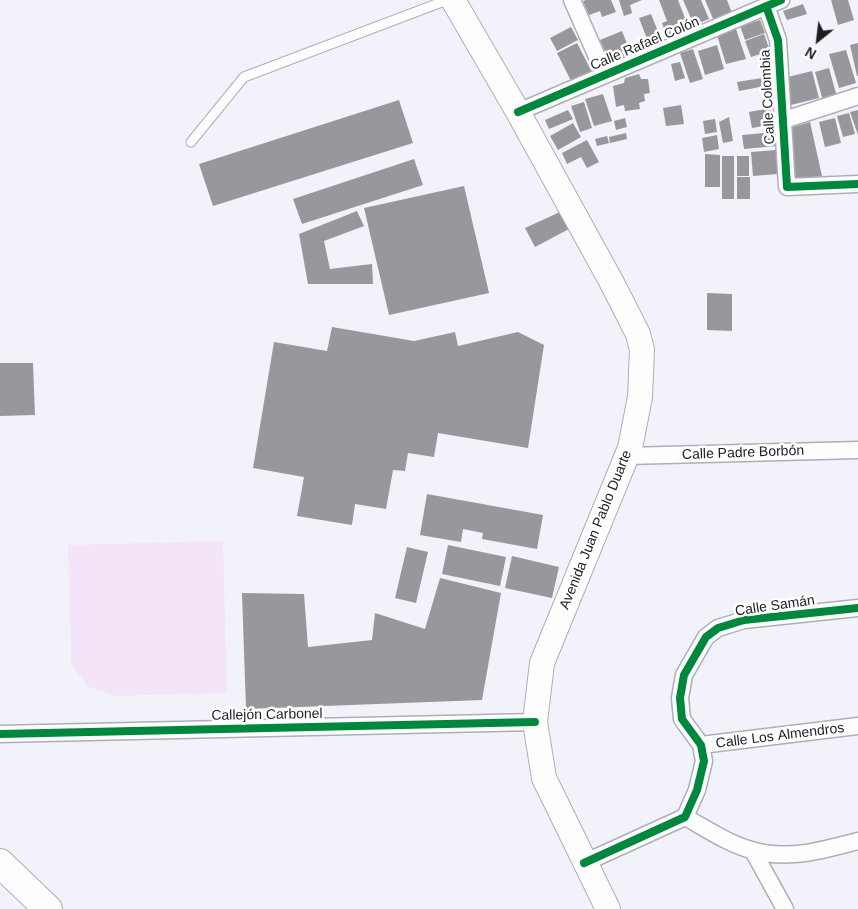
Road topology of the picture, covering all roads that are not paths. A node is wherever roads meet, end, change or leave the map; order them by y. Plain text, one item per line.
1 (447, 0) edge
2 (453, 0) edge
3 (572, 0) edge
4 (781, 0) edge
5 (754, 6) edge
6 (605, 75) junction
7 (858, 96) edge
8 (518, 112) junction
9 (781, 121) junction
10 (191, 142) dead end
11 (858, 184) edge
12 (858, 450) edge
13 (627, 456) junction
14 (858, 608) edge
15 (535, 722) junction
16 (858, 726) edge
17 (0, 734) edge
18 (701, 745) junction
19 (685, 817) junction
20 (858, 841) edge
21 (754, 851) junction
22 (0, 863) edge
23 (584, 863) junction
24 (48, 909) edge
25 (608, 909) edge
26 (785, 909) edge

1 - 10 lane
2 - 8 main road, Avenida Juan Pablo Duarte
3 - 6 street
4 - 5 street, Calle Rafael Colón
5 - 6 street, Calle Rafael Colón
5 - 9 street, Calle Colombia
6 - 8 street, Calle Rafael Colón
7 - 9 street
8 - 13 main road, Avenida Juan Pablo Duarte
9 - 11 street, Calle Colombia
12 - 13 street, Calle Padre Borbón
13 - 15 main road, Avenida Juan Pablo Duarte
14 - 18 street, Calle Samán
15 - 17 street, Callejón Carbonel
15 - 23 main road, Avenida Juan Pablo Duarte
16 - 18 street, Calle Los Almendros
18 - 19 street
19 - 21 street
19 - 23 street
20 - 21 street
21 - 26 street
22 - 24 highway
23 - 25 main road, Avenida Juan Pablo Duarte

